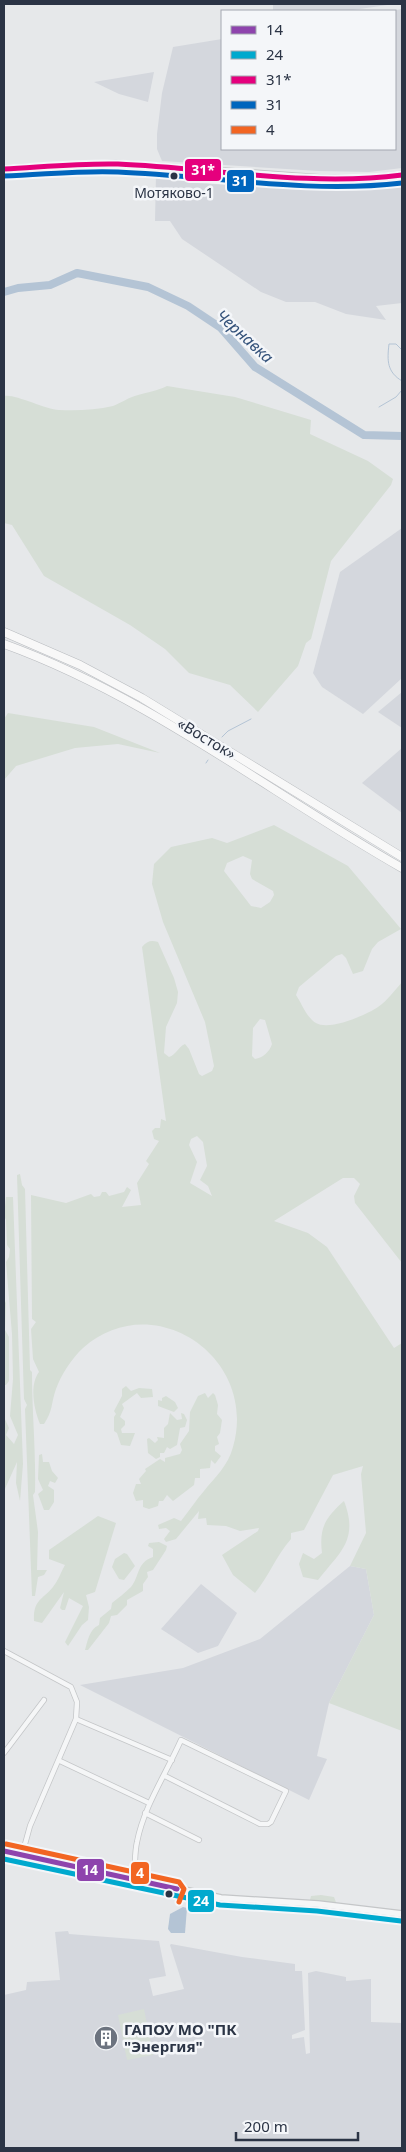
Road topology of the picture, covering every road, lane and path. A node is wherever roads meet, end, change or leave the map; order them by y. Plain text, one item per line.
1 (4, 169) edge
2 (402, 175) edge
3 (4, 632) edge
4 (4, 644) edge
5 (402, 857) edge
6 (402, 868) edge
7 (4, 1651) edge
8 (44, 1700) dead end
9 (76, 1718) junction
10 (4, 1753) edge
11 (172, 1760) junction
12 (60, 1761) junction
13 (165, 1776) junction
14 (149, 1803) junction
15 (145, 1813) junction
16 (199, 1840) dead end
17 (4, 1851) edge
18 (22, 1855) junction
19 (133, 1880) junction
20 (402, 1914) edge

1 - 2 main road
3 - 5 highway, «Восток»
4 - 6 highway, «Восток»
7 - 9 street
8 - 10 street
9 - 11 street
9 - 12 street
11 - 13 street
11 - 13 street
12 - 14 street
12 - 18 street
13 - 14 street
14 - 15 street
15 - 16 street
15 - 19 street
17 - 18 street
18 - 19 street
19 - 20 street

